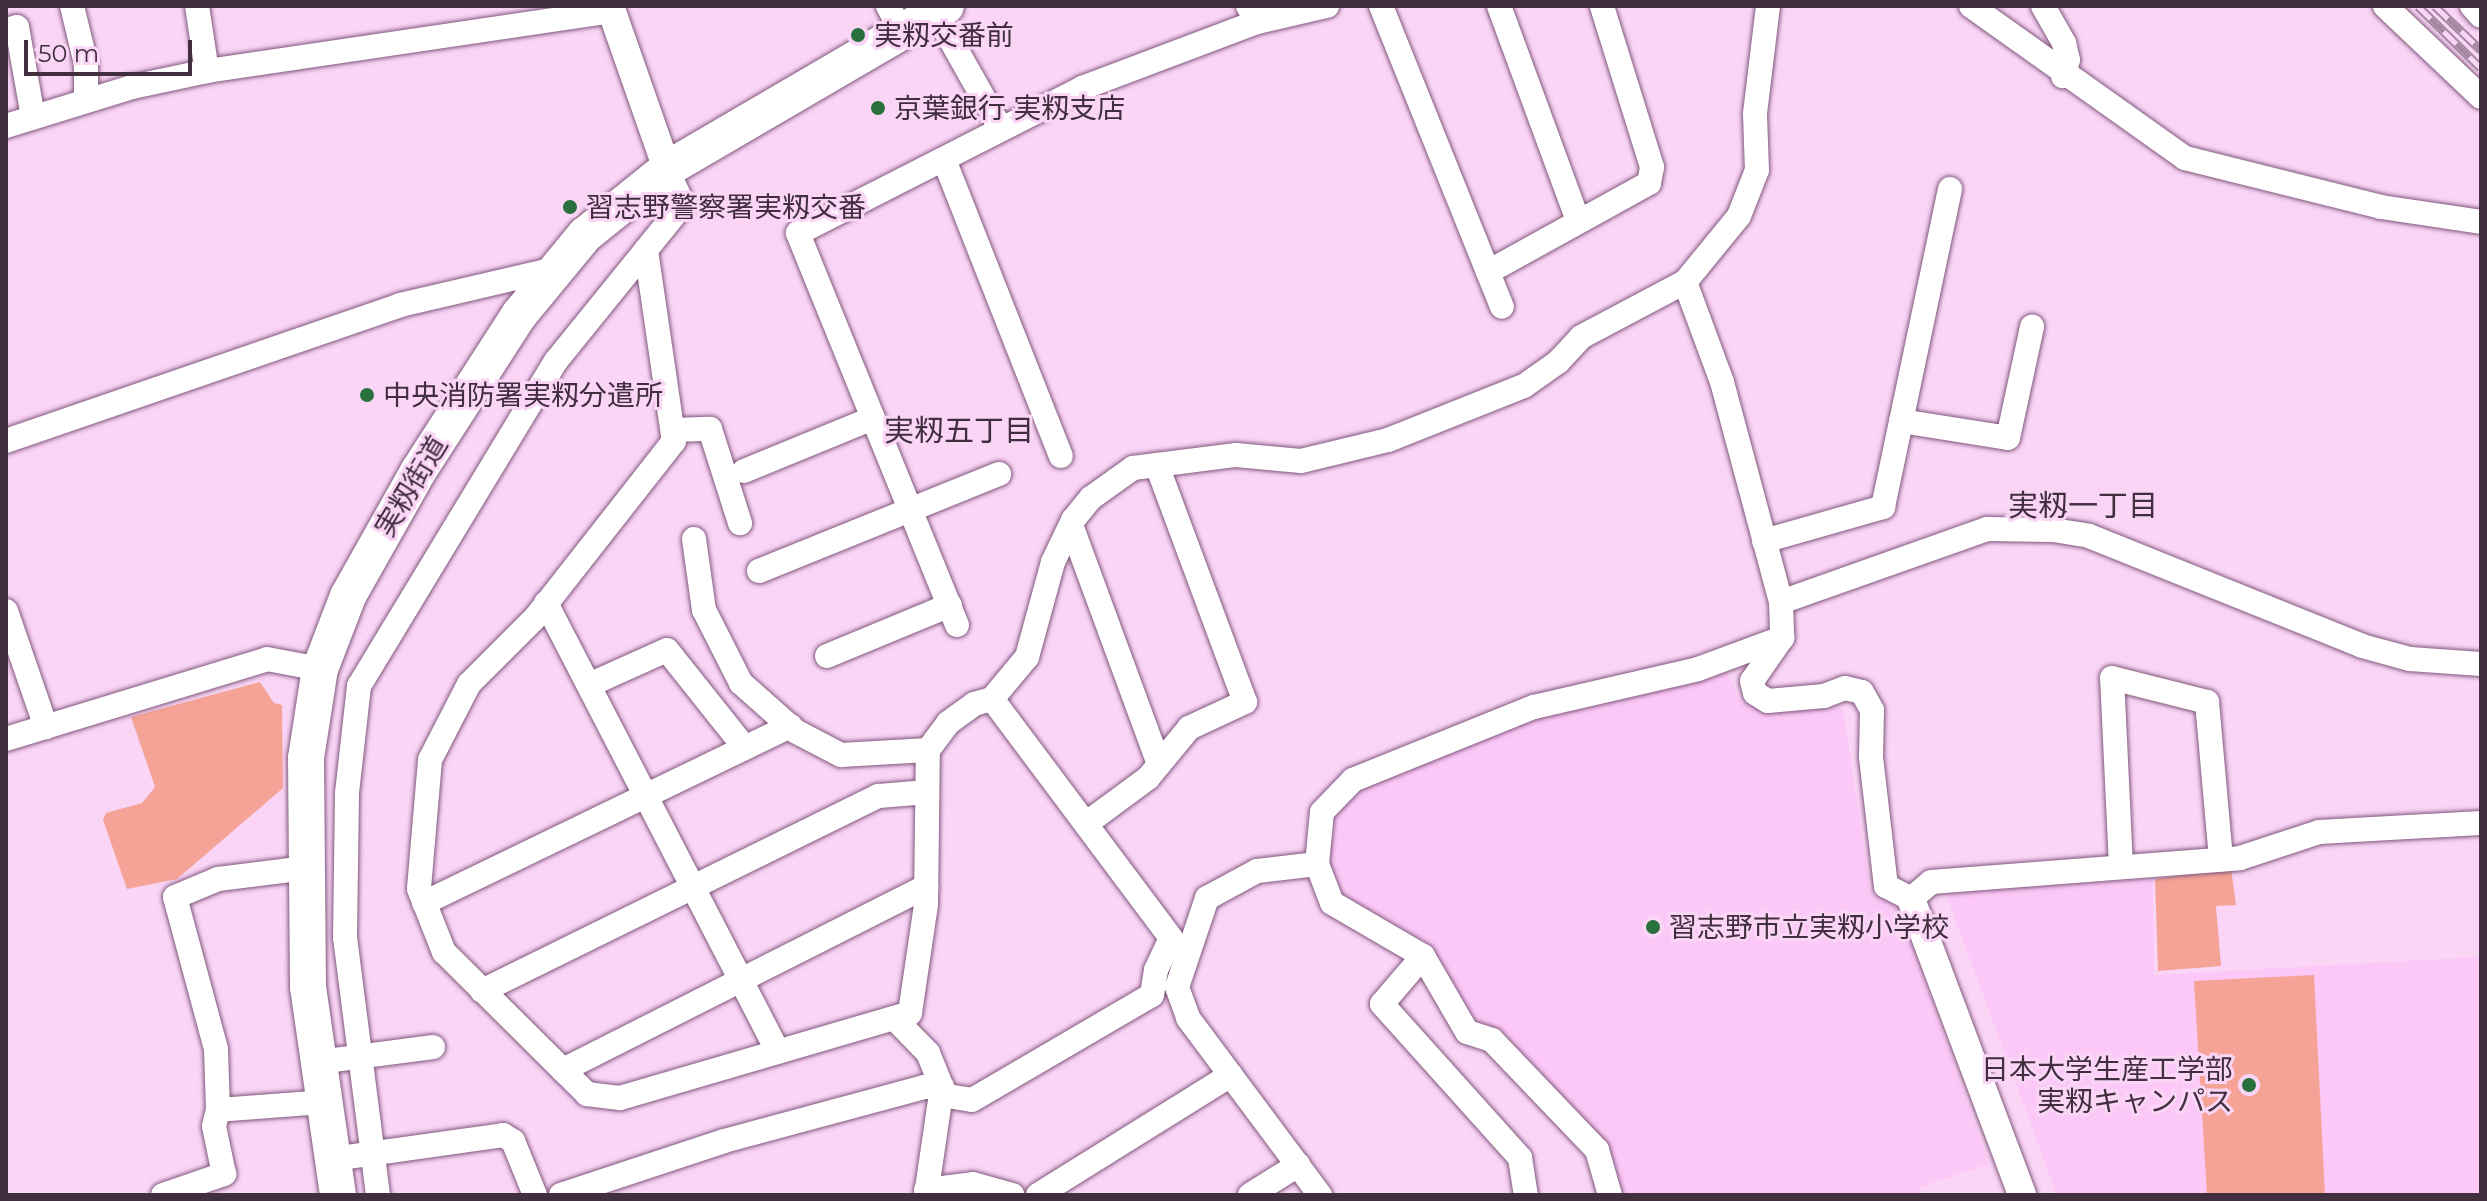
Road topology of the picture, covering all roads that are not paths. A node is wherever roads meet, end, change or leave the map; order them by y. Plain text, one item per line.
1 (72, 6) edge
2 (197, 6) edge
3 (1327, 6) edge
4 (1381, 6) edge
5 (1499, 6) edge
6 (1602, 6) edge
7 (1768, 6) edge
8 (1971, 6) edge
9 (2043, 6) edge
10 (2385, 6) edge
11 (2472, 6) edge
12 (611, 9) edge
13 (941, 9) edge
14 (1253, 14) edge
15 (2481, 16) edge
16 (895, 19) edge
17 (6, 30) edge
18 (207, 71) junction
19 (2063, 76) junction
20 (2481, 97) edge
21 (86, 100) junction
22 (33, 117) junction
23 (6, 126) edge
24 (1001, 129) junction
25 (945, 162) junction
26 (667, 169) junction
27 (1950, 189) dead end
28 (1578, 221) junction
29 (2481, 222) edge
30 (646, 250) junction
31 (551, 270) junction
32 (1488, 272) junction
33 (1685, 282) junction
34 (1502, 307) dead end
35 (2032, 327) dead end
36 (873, 418) junction
37 (1901, 421) junction
38 (674, 430) junction
39 (6, 441) edge
40 (1061, 456) dead end
41 (1157, 465) junction
42 (744, 471) dead end
43 (999, 474) dead end
44 (910, 510) junction
45 (740, 523) dead end
46 (1071, 525) junction
47 (694, 539) dead end
48 (1764, 541) junction
49 (759, 571) dead end
50 (1781, 602) junction
51 (546, 603) junction
52 (6, 611) edge
53 (1782, 638) junction
54 (827, 656) dead end
55 (2481, 664) edge
56 (320, 669) junction
57 (589, 685) junction
58 (992, 699) junction
59 (790, 726) junction
60 (46, 727) junction
61 (6, 739) edge
62 (745, 748) junction
63 (928, 750) junction
64 (1159, 764) junction
65 (927, 792) junction
66 (646, 796) junction
67 (1087, 823) junction
68 (2481, 823) edge
69 (2221, 859) junction
70 (1317, 864) junction
71 (2121, 867) junction
72 (306, 868) junction
73 (926, 887) junction
74 (693, 888) junction
75 (1911, 899) junction
76 (424, 903) junction
77 (1423, 956) junction
78 (741, 981) junction
79 (1165, 985) junction
80 (482, 991) junction
81 (894, 1018) junction
82 (433, 1047) dead end
83 (778, 1052) junction
84 (357, 1057) junction
85 (318, 1062) junction
86 (563, 1070) junction
87 (1231, 1075) junction
88 (941, 1091) junction
89 (324, 1102) junction
90 (218, 1110) junction
91 (372, 1154) junction
92 (333, 1159) junction
93 (1298, 1165) junction
94 (926, 1193) edge
95 (163, 1195) edge
96 (338, 1195) edge
97 (378, 1195) edge
98 (535, 1195) edge
99 (561, 1195) edge
100 (1012, 1195) edge
101 (1038, 1195) edge
102 (1250, 1195) edge
103 (1320, 1195) edge
104 (1526, 1195) edge
105 (1610, 1195) edge
106 (2022, 1195) edge

1 - 21 street
2 - 18 street
3 - 14 street
4 - 32 street
5 - 28 street
6 - 28 street
7 - 33 street
8 - 19 street
9 - 19 street
10 - 20 street
11 - 15 street
12 - 18 street
12 - 26 street
13 - 16 main road, 実籾街道
13 - 24 street
14 - 24 street
16 - 26 main road, 実籾街道
17 - 22 street
18 - 21 street
19 - 29 street
21 - 22 street
22 - 23 street
24 - 25 street
25 - 36 street
25 - 40 street
26 - 30 street
26 - 31 main road, 実籾街道
27 - 37 street
28 - 32 street
30 - 38 street
30 - 84 street
31 - 39 street
31 - 56 main road, 実籾街道
32 - 34 street
33 - 41 street
33 - 48 street
35 - 37 street
36 - 42 street
36 - 44 street
37 - 48 street
38 - 45 street
38 - 51 street
41 - 46 street
41 - 64 street
43 - 44 street
44 - 49 street
44 - 54 street
46 - 58 street
46 - 64 street
47 - 59 street
48 - 50 street
50 - 53 street
50 - 55 street
51 - 57 street
51 - 76 street
52 - 60 street
53 - 70 street
53 - 75 street
56 - 60 street
56 - 72 main road, 実籾街道
57 - 62 street
57 - 66 street
58 - 63 street
58 - 67 street
59 - 62 street
59 - 63 street
60 - 61 street
62 - 66 street
63 - 65 street
64 - 67 street
65 - 73 street
65 - 74 street
66 - 74 street
66 - 76 street
67 - 79 street
68 - 69 street
69 - 71 street
69 - 71 street
70 - 77 street
70 - 79 street
71 - 75 street
72 - 85 main road, 実籾街道
72 - 90 street
73 - 78 street
73 - 81 street
74 - 78 street
74 - 80 street
75 - 106 street
76 - 80 street
77 - 104 street
77 - 105 street
78 - 83 street
78 - 86 street
79 - 87 street
79 - 88 street
80 - 86 street
81 - 83 street
81 - 88 street
82 - 84 street
83 - 86 street
84 - 85 street
84 - 91 street
85 - 89 main road, 実籾街道
87 - 93 street
87 - 101 street
88 - 94 street
88 - 99 street
89 - 90 street
89 - 92 main road, 実籾街道
90 - 95 street
91 - 92 street
91 - 97 street
91 - 98 street
92 - 96 main road, 実籾街道
93 - 102 street
93 - 103 street
94 - 100 street

